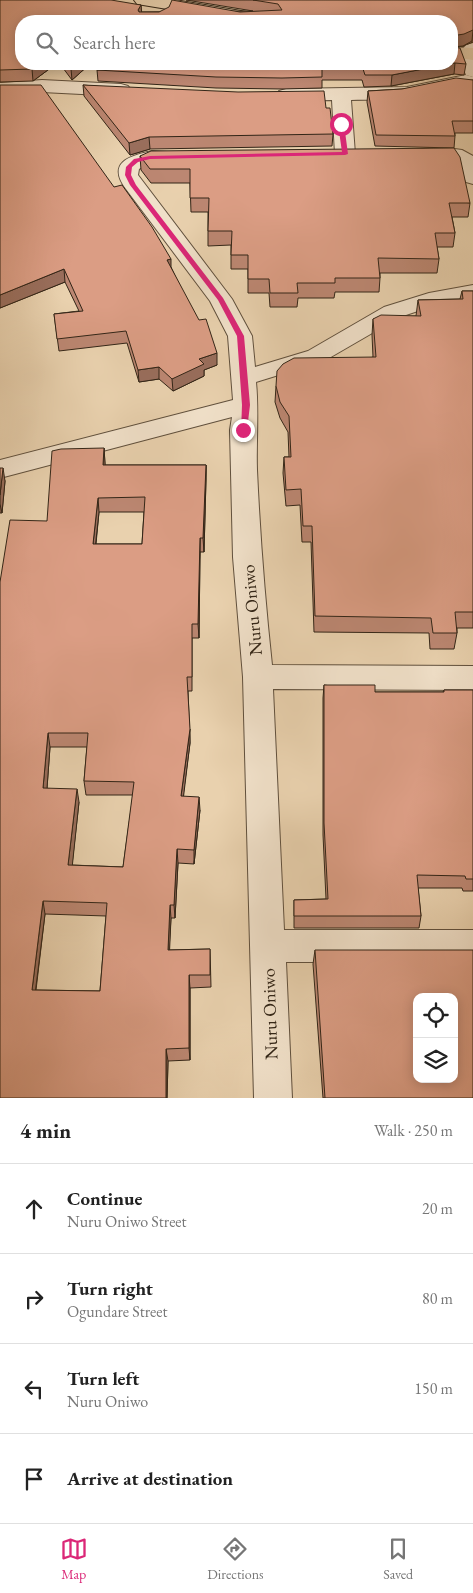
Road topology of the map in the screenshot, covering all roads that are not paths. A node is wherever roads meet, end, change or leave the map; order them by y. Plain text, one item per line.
1 (137, 4) edge
2 (159, 11) junction
3 (181, 15) edge
4 (204, 15) edge
5 (465, 50) edge
6 (98, 70) edge
7 (473, 71) edge
8 (473, 84) edge
9 (79, 88) junction
10 (0, 89) edge
11 (138, 91) edge
12 (341, 95) junction
13 (264, 96) edge
14 (344, 154) edge
15 (401, 154) edge
16 (199, 156) edge
17 (473, 178) edge
18 (473, 292) edge
19 (244, 378) junction
20 (246, 405) junction
21 (0, 469) edge
22 (258, 677) junction
23 (473, 678) edge
24 (268, 946) junction
25 (473, 946) edge
26 (273, 1098) edge

1 - 2 main road
2 - 3 main road
2 - 4 main road
5 - 7 street
6 - 9 street
8 - 12 street
9 - 10 street
9 - 11 street
12 - 13 street
12 - 14 street
15 - 17 street
16 - 19 street, Nuru Oniwo
18 - 19 street
19 - 20 street, Nuru Oniwo
20 - 21 street
20 - 22 street, Nuru Oniwo
22 - 23 street
22 - 24 street, Nuru Oniwo
24 - 25 street
24 - 26 street, Nuru Oniwo

